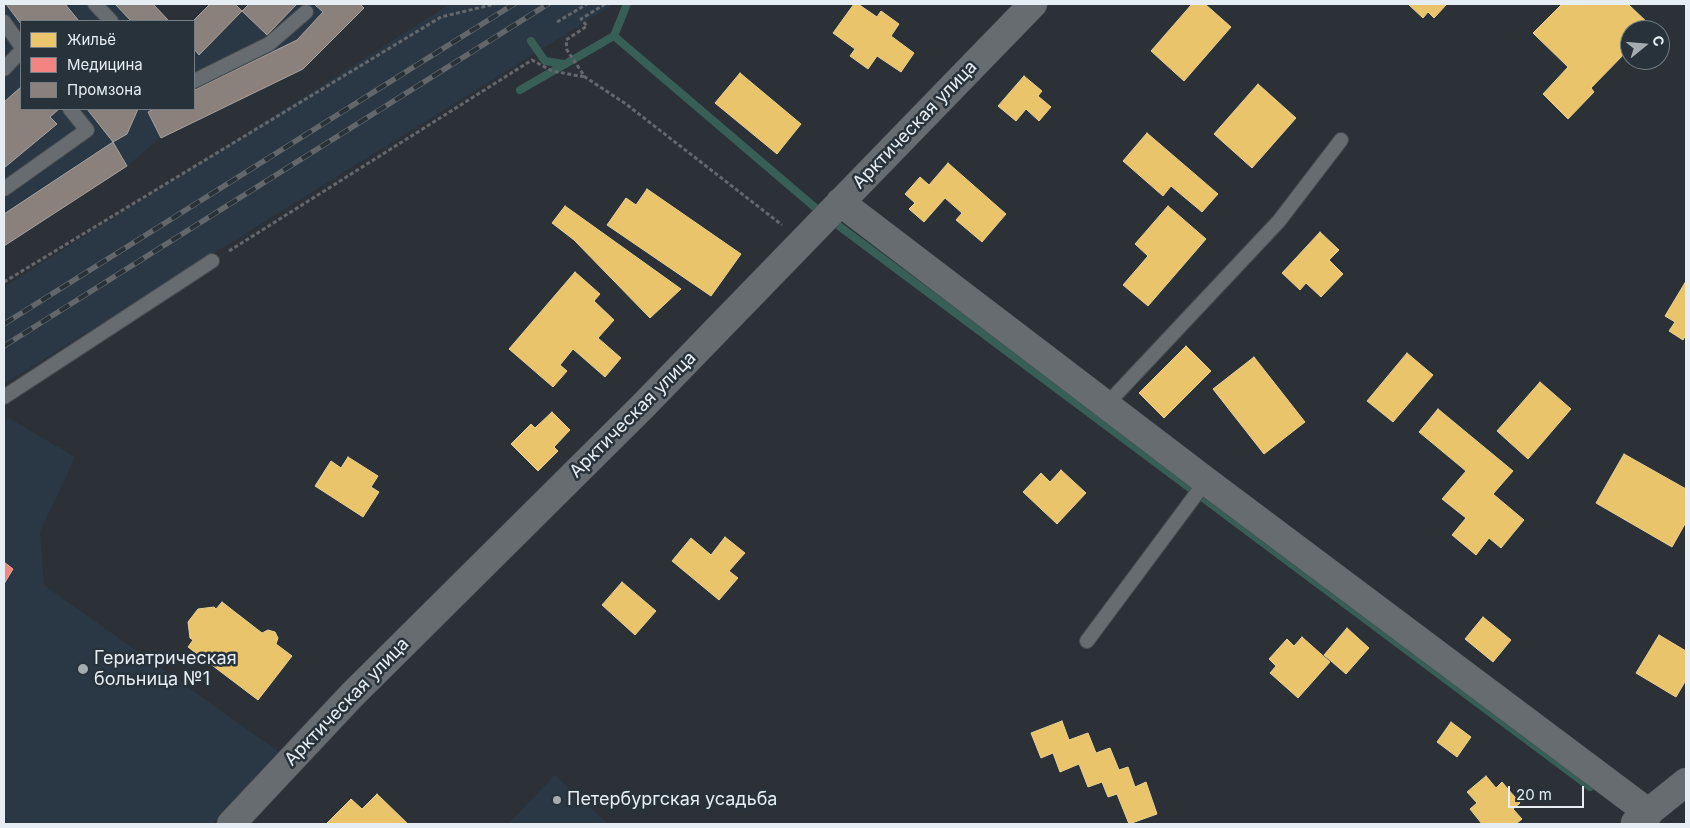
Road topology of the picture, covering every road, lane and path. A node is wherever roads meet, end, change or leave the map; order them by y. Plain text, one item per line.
1 (95, 4) edge
2 (495, 4) edge
3 (587, 4) edge
4 (605, 4) edge
5 (1033, 4) edge
6 (306, 12) dead end
7 (110, 20) edge
8 (4, 22) edge
9 (557, 22) dead end
10 (20, 45) edge
11 (20, 53) edge
12 (4, 69) edge
13 (585, 77) junction
14 (195, 81) edge
15 (71, 110) edge
16 (1341, 140) dead end
17 (4, 189) edge
18 (840, 202) junction
19 (803, 241) junction
20 (212, 261) joint
21 (4, 282) edge
22 (4, 397) edge
23 (1107, 404) junction
24 (1206, 481) junction
25 (1086, 641) dead end
26 (1686, 782) edge
27 (1641, 819) edge
28 (231, 824) edge

1 - 7 lane
2 - 21 path
3 - 9 path
4 - 13 path
5 - 18 street, Арктическая улица
6 - 14 lane
8 - 10 lane
11 - 12 lane
13 - 19 path
13 - 20 path
15 - 17 lane
16 - 23 lane
18 - 19 street, Арктическая улица
18 - 23 street
19 - 28 street, Арктическая улица
20 - 22 lane
23 - 24 street
24 - 25 lane
24 - 27 street
26 - 27 street

